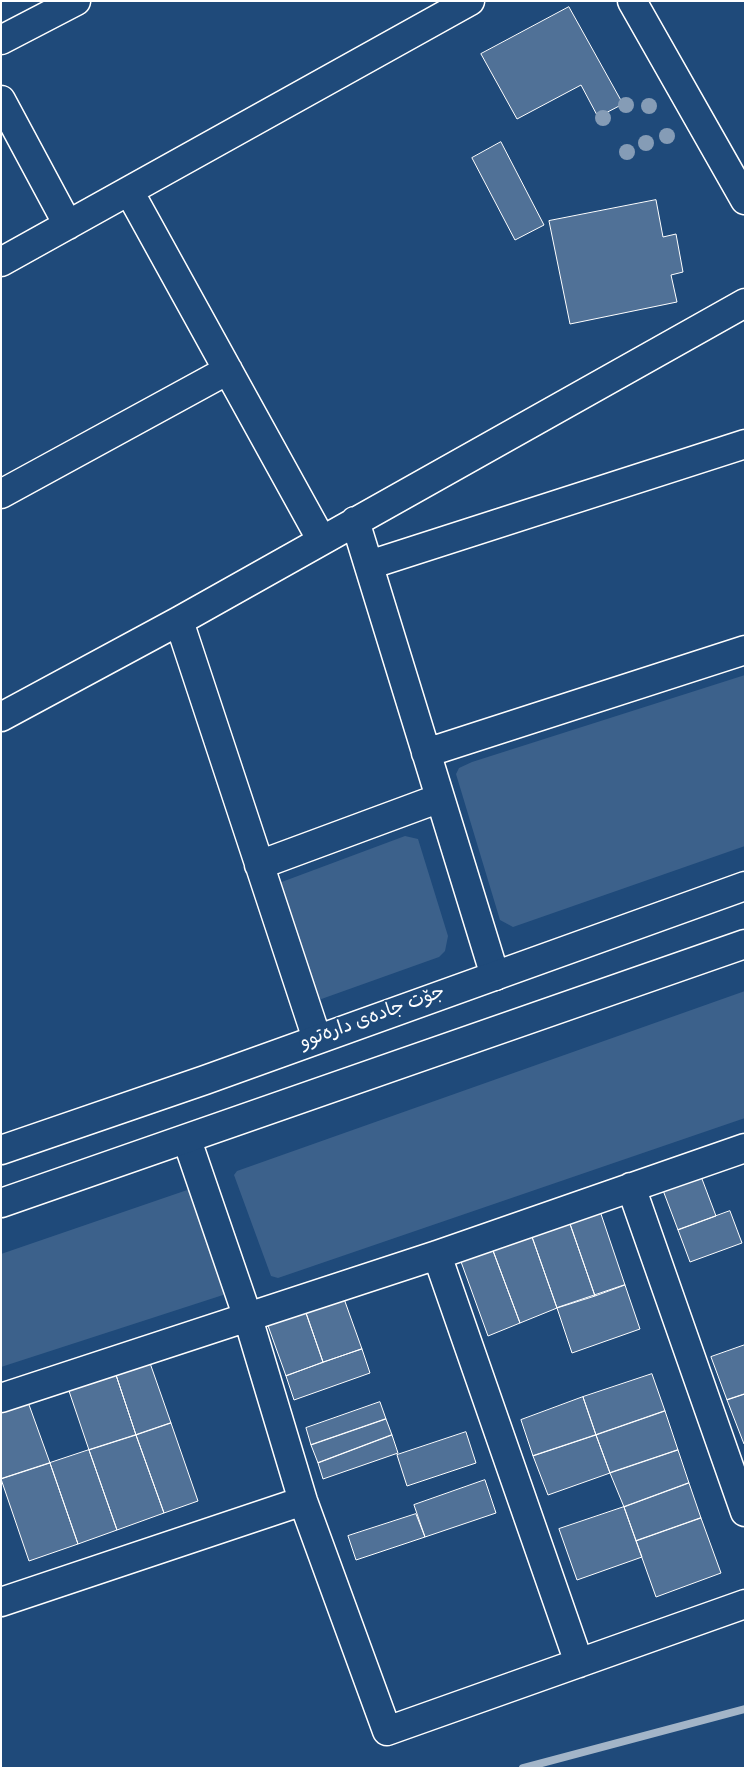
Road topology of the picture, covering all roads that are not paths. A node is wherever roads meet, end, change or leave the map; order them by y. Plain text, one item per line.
1 (76, 1) edge
2 (470, 1) edge
3 (632, 1) edge
4 (1, 40) edge
5 (1, 100) edge
6 (129, 191) junction
7 (745, 200) edge
8 (68, 225) junction
9 (1, 262) edge
10 (745, 303) edge
11 (228, 370) junction
12 (745, 444) edge
13 (1, 494) edge
14 (355, 521) junction
15 (321, 539) junction
16 (369, 565) junction
17 (178, 621) junction
18 (745, 650) edge
19 (1, 717) edge
20 (426, 753) junction
21 (440, 798) junction
22 (259, 865) junction
23 (745, 886) edge
24 (745, 944) edge
25 (495, 976) junction
26 (317, 1039) junction
27 (187, 1140) junction
28 (745, 1148) edge
29 (1, 1150) edge
30 (631, 1187) junction
31 (1, 1203) edge
32 (437, 1255) junction
33 (248, 1318) junction
34 (1, 1398) edge
35 (738, 1469) edge
36 (303, 1501) junction
37 (745, 1512) edge
38 (1, 1602) edge
39 (745, 1604) edge
40 (579, 1663) junction

1 - 4 street
2 - 6 street
3 - 7 street
5 - 8 street
6 - 8 street
6 - 11 street
8 - 9 street
10 - 14 street
11 - 13 street
11 - 15 street
12 - 16 street
14 - 15 street
14 - 16 street
15 - 17 street
16 - 20 street
17 - 19 street
17 - 22 street
18 - 20 street
20 - 21 street
21 - 22 street
21 - 25 street
22 - 26 street
23 - 25 street, جۆت جادەی دارەتوو
24 - 27 street
25 - 26 street, جۆت جادەی دارەتوو
26 - 29 street, جۆت جادەی دارەتوو
27 - 31 street
27 - 33 street
28 - 30 street
30 - 32 street
30 - 35 street
32 - 33 street
32 - 40 street
33 - 34 street
33 - 36 street
35 - 37 street
36 - 38 street
36 - 40 street
39 - 40 street

